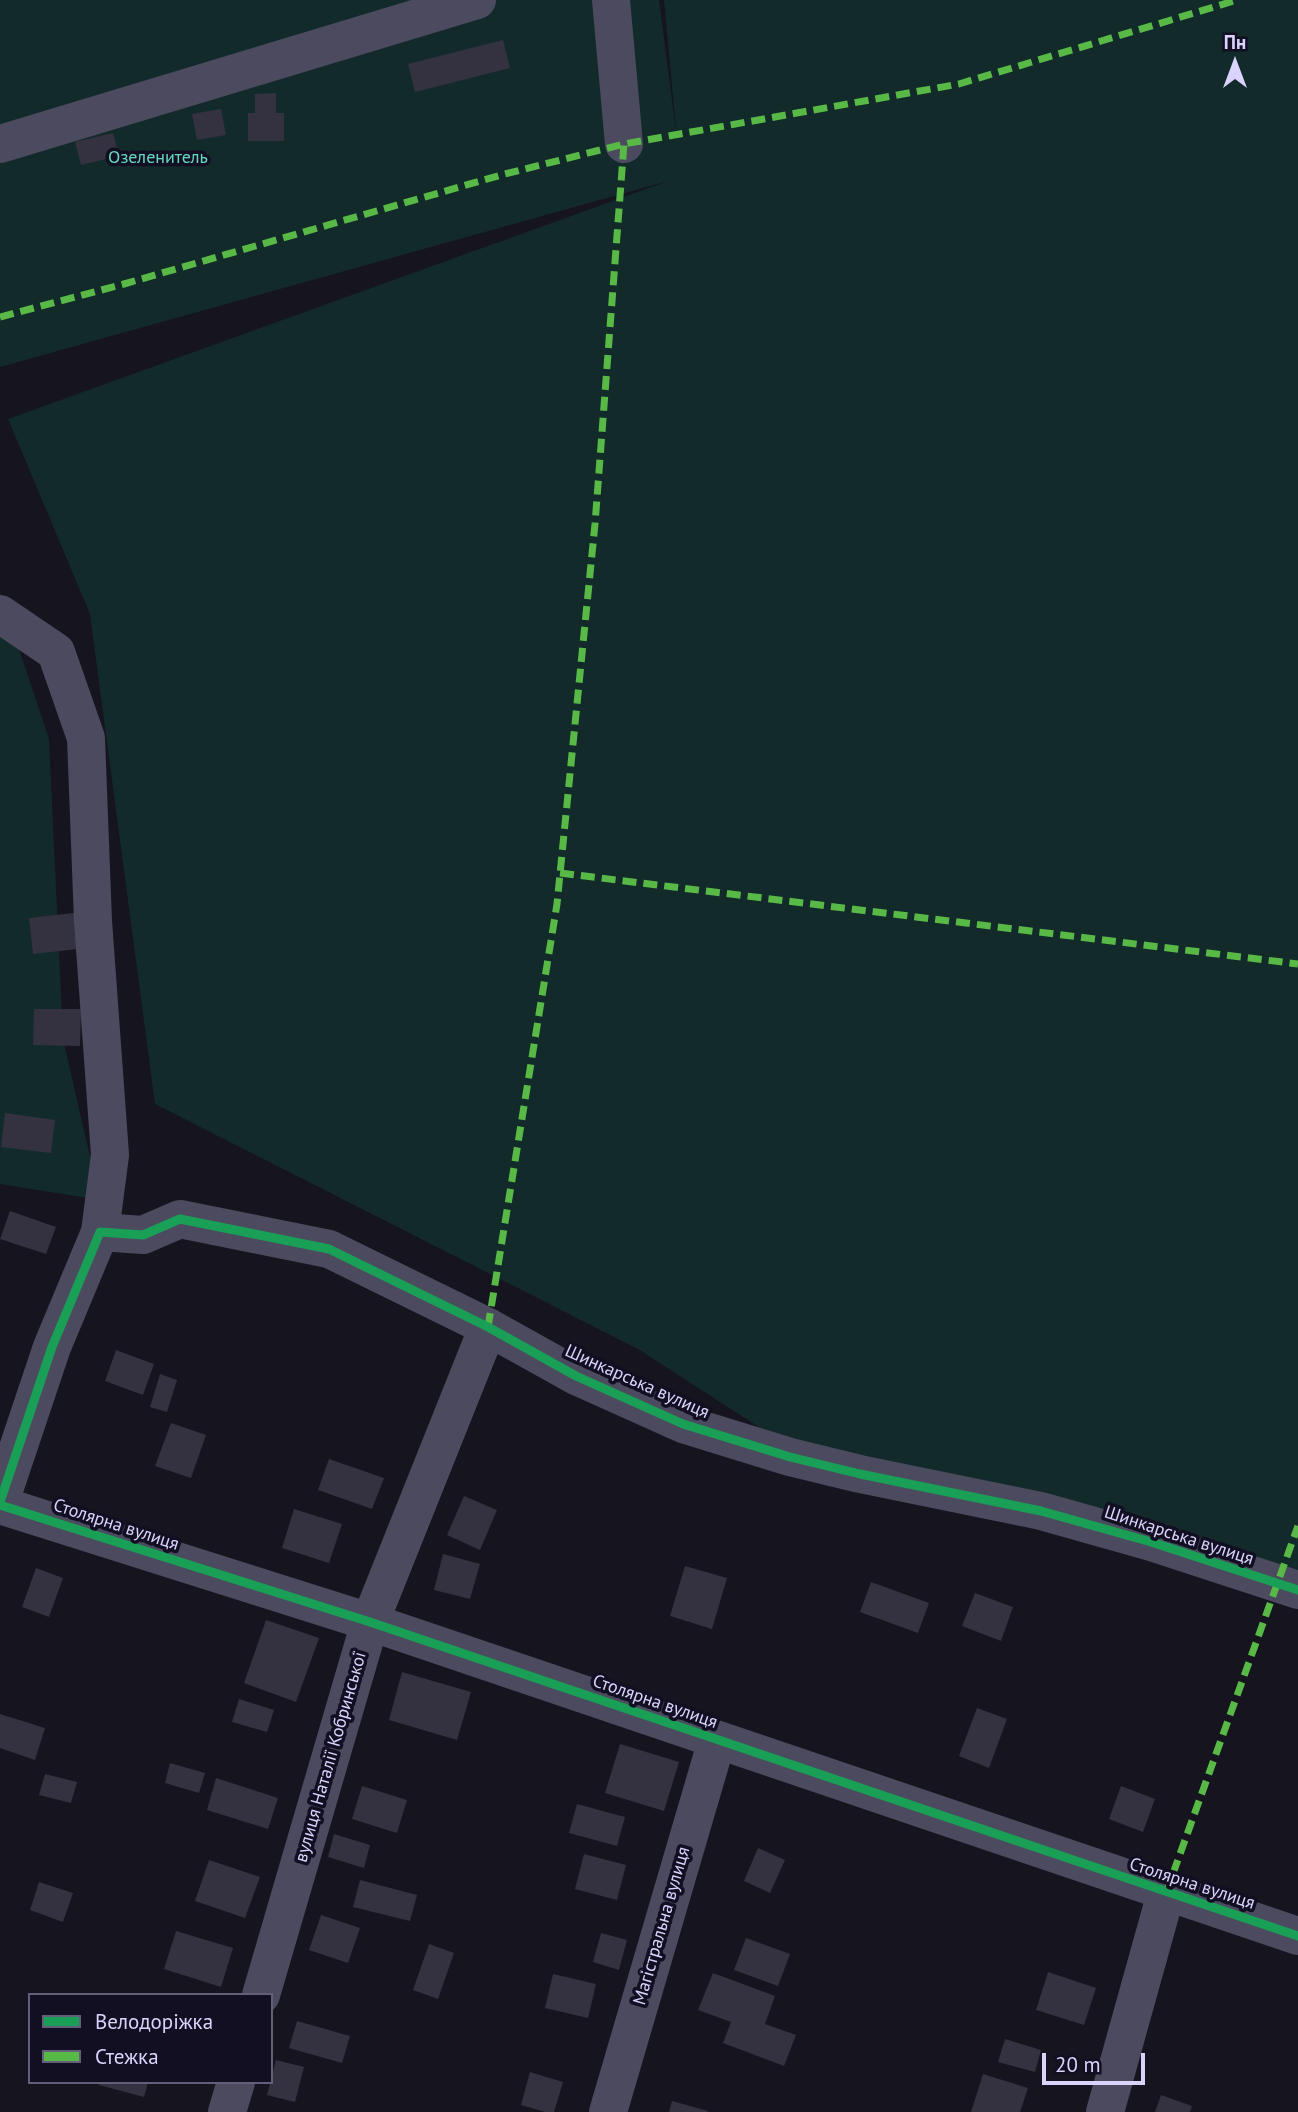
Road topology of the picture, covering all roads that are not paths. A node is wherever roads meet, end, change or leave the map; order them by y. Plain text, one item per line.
1 (477, 0) edge
2 (611, 0) edge
3 (0, 144) edge
4 (624, 144) dead end
5 (0, 614) edge
6 (100, 1232) junction
7 (488, 1327) junction
8 (0, 1503) edge
9 (1298, 1590) edge
10 (370, 1622) junction
11 (717, 1740) junction
12 (1166, 1893) junction
13 (1298, 1936) edge
14 (262, 1993) edge
15 (235, 2084) edge
16 (227, 2112) edge
17 (608, 2112) edge
18 (1105, 2112) edge

1 - 3 street
2 - 4 street
5 - 6 street
6 - 7 street, Шинкарська вулиця
6 - 8 street
7 - 9 street, Шинкарська вулиця
7 - 10 street, вулиця Наталії Кобринської
8 - 10 street, Столярна вулиця
10 - 11 street, Столярна вулиця
10 - 14 street, вулиця Наталії Кобринської
11 - 12 street, Столярна вулиця
11 - 17 street, Магістральна вулиця
12 - 13 street, Столярна вулиця
12 - 18 street
15 - 16 street

